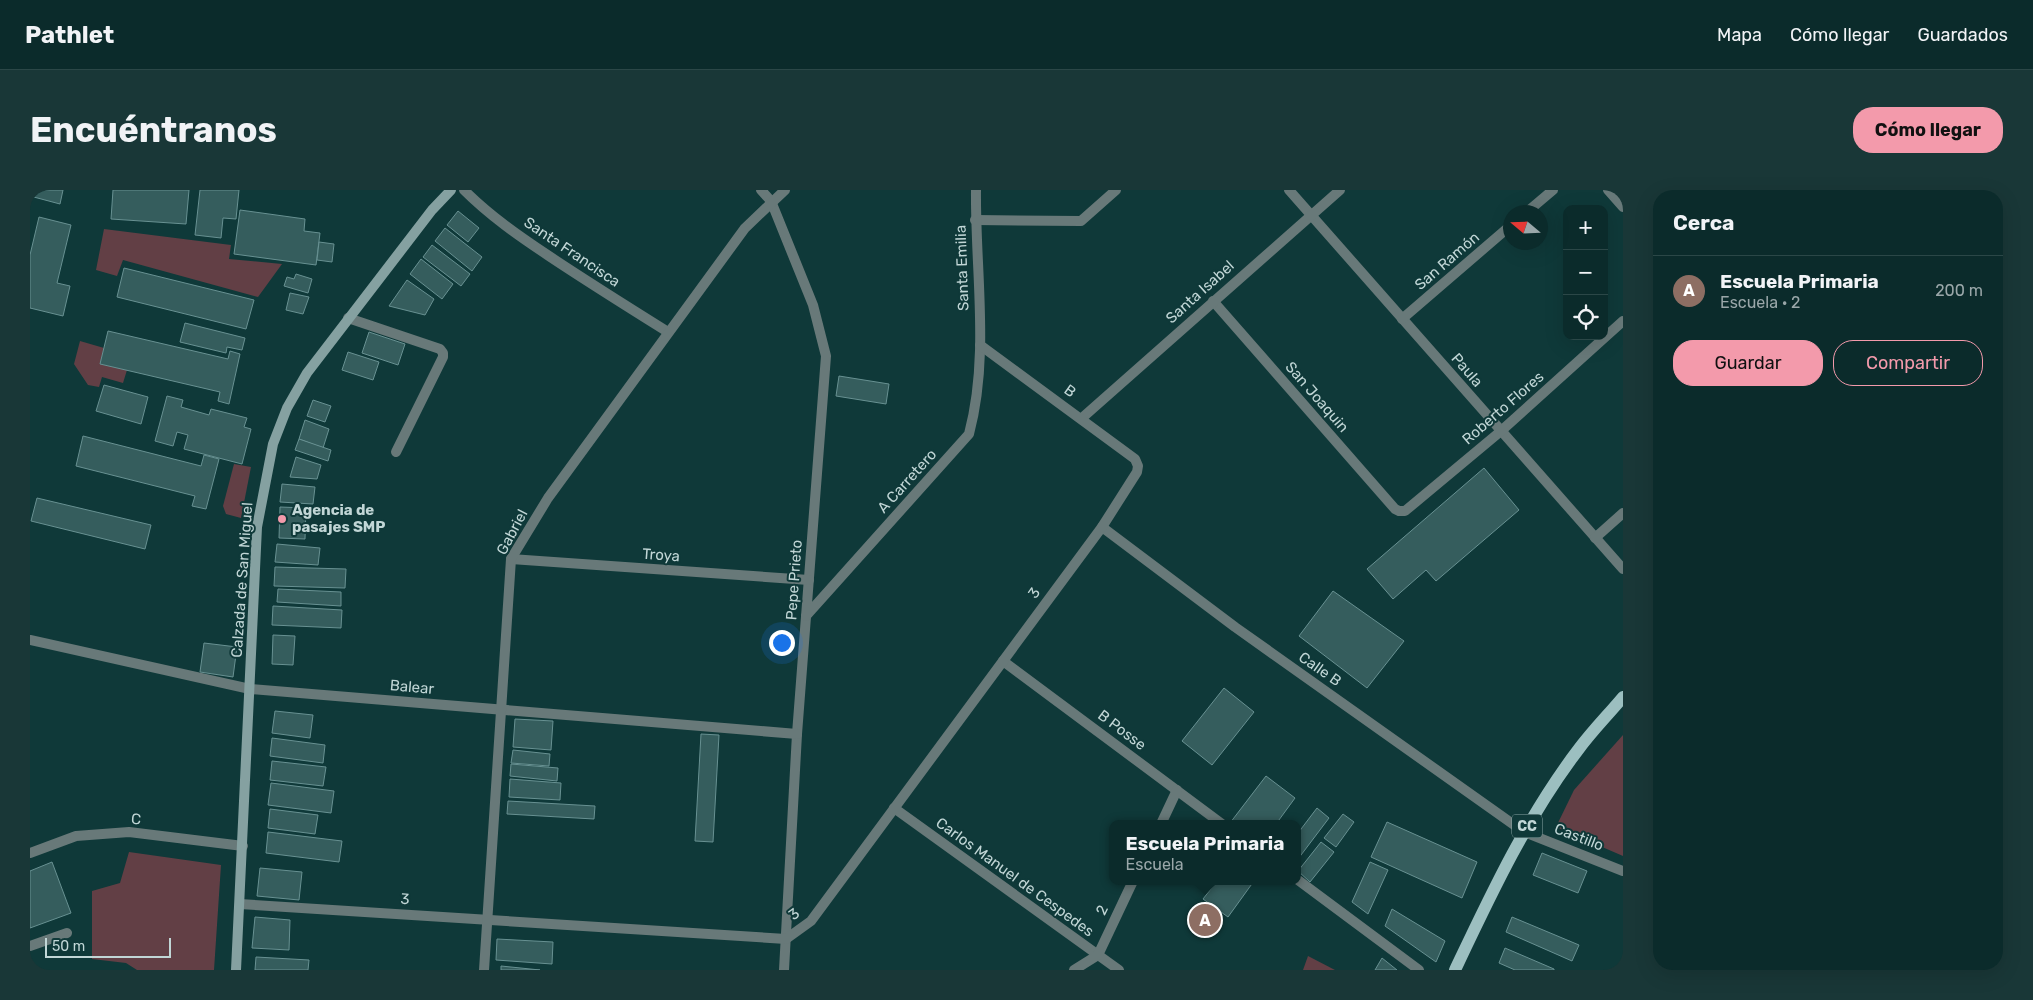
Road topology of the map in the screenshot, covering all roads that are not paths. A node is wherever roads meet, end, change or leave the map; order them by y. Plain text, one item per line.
1 (451, 190) edge
2 (464, 190) edge
3 (762, 190) edge
4 (784, 190) edge
5 (976, 190) edge
6 (1116, 190) edge
7 (1289, 190) edge
8 (1340, 190) edge
9 (1553, 190) edge
10 (1608, 190) edge
11 (772, 201) junction
12 (1535, 205) edge
13 (1623, 207) edge
14 (1311, 215) junction
15 (975, 220) junction
16 (1503, 232) edge
17 (1213, 301) junction
18 (348, 318) junction
19 (1402, 319) junction
20 (1623, 321) edge
21 (668, 332) junction
22 (980, 345) junction
23 (1082, 418) junction
24 (1501, 431) junction
25 (396, 452) dead end
26 (1138, 466) joint
27 (1399, 511) joint
28 (1623, 513) edge
29 (1102, 526) junction
30 (1595, 538) junction
31 (512, 559) junction
32 (1623, 569) edge
33 (809, 580) junction
34 (806, 616) junction
35 (30, 640) edge
36 (1003, 661) junction
37 (250, 689) junction
38 (1623, 697) edge
39 (501, 710) junction
40 (797, 734) junction
41 (1177, 790) junction
42 (894, 808) junction
43 (1163, 820) edge
44 (1217, 820) edge
45 (1524, 832) junction
46 (243, 846) junction
47 (30, 853) edge
48 (1623, 871) edge
49 (1301, 882) edge
50 (1131, 885) edge
51 (240, 904) junction
52 (487, 919) junction
53 (67, 933) dead end
54 (786, 939) junction
55 (30, 946) edge
56 (1098, 955) junction
57 (236, 970) edge
58 (484, 970) edge
59 (784, 970) edge
60 (1074, 970) edge
61 (1119, 970) edge
62 (1419, 970) edge
63 (1455, 970) edge

1 - 18 main road, Calzada de San Miguel
2 - 21 street, Santa Francisca
3 - 11 street
4 - 11 street, Gabriel
5 - 15 street, Santa Emilia
6 - 15 street
7 - 14 street, Paula
8 - 14 street, Santa Isabel
9 - 12 street
10 - 13 street
11 - 21 street, Gabriel
11 - 33 street, Pepe Prieto
14 - 17 street, Santa Isabel
14 - 19 street, Paula
15 - 22 street, Santa Emilia
16 - 19 street, San Ramón
17 - 23 street, Santa Isabel
17 - 27 street, San Joaquin
18 - 25 street
18 - 37 main road, Calzada de San Miguel
19 - 24 street, Paula
20 - 24 street, Roberto Flores
21 - 31 street, Gabriel
22 - 23 street, B
22 - 34 street, A Carretero
23 - 26 street, B
24 - 27 street, Roberto Flores
24 - 30 street, Paula
26 - 29 street, 3
28 - 30 street
29 - 36 street, 3
29 - 45 street, Calle B
30 - 32 street, Paula
31 - 33 street, Troya
31 - 39 street, Gabriel
33 - 34 street, Pepe Prieto
34 - 40 street, Pepe Prieto
35 - 37 street, Balear
36 - 41 street, B Posse
36 - 42 street, 3
37 - 39 street, Balear
37 - 46 main road, Calzada de San Miguel
38 - 45 main road, CC
39 - 40 street, Balear
39 - 52 street, Gabriel
40 - 54 street, Pepe Prieto
41 - 43 street
41 - 44 street, B Posse
42 - 54 street, 3
42 - 56 street, Carlos Manuel de Cespedes
45 - 48 street, Castillo
45 - 63 main road, CC
46 - 47 street, C
46 - 51 main road, Calzada de San Miguel
49 - 62 street
50 - 56 street, 2
51 - 52 street, 3
51 - 57 main road, Calzada de San Miguel
52 - 54 street, 3
52 - 58 street, Gabriel
53 - 55 street
54 - 59 street, Pepe Prieto
56 - 60 street
56 - 61 street, Carlos Manuel de Cespedes

